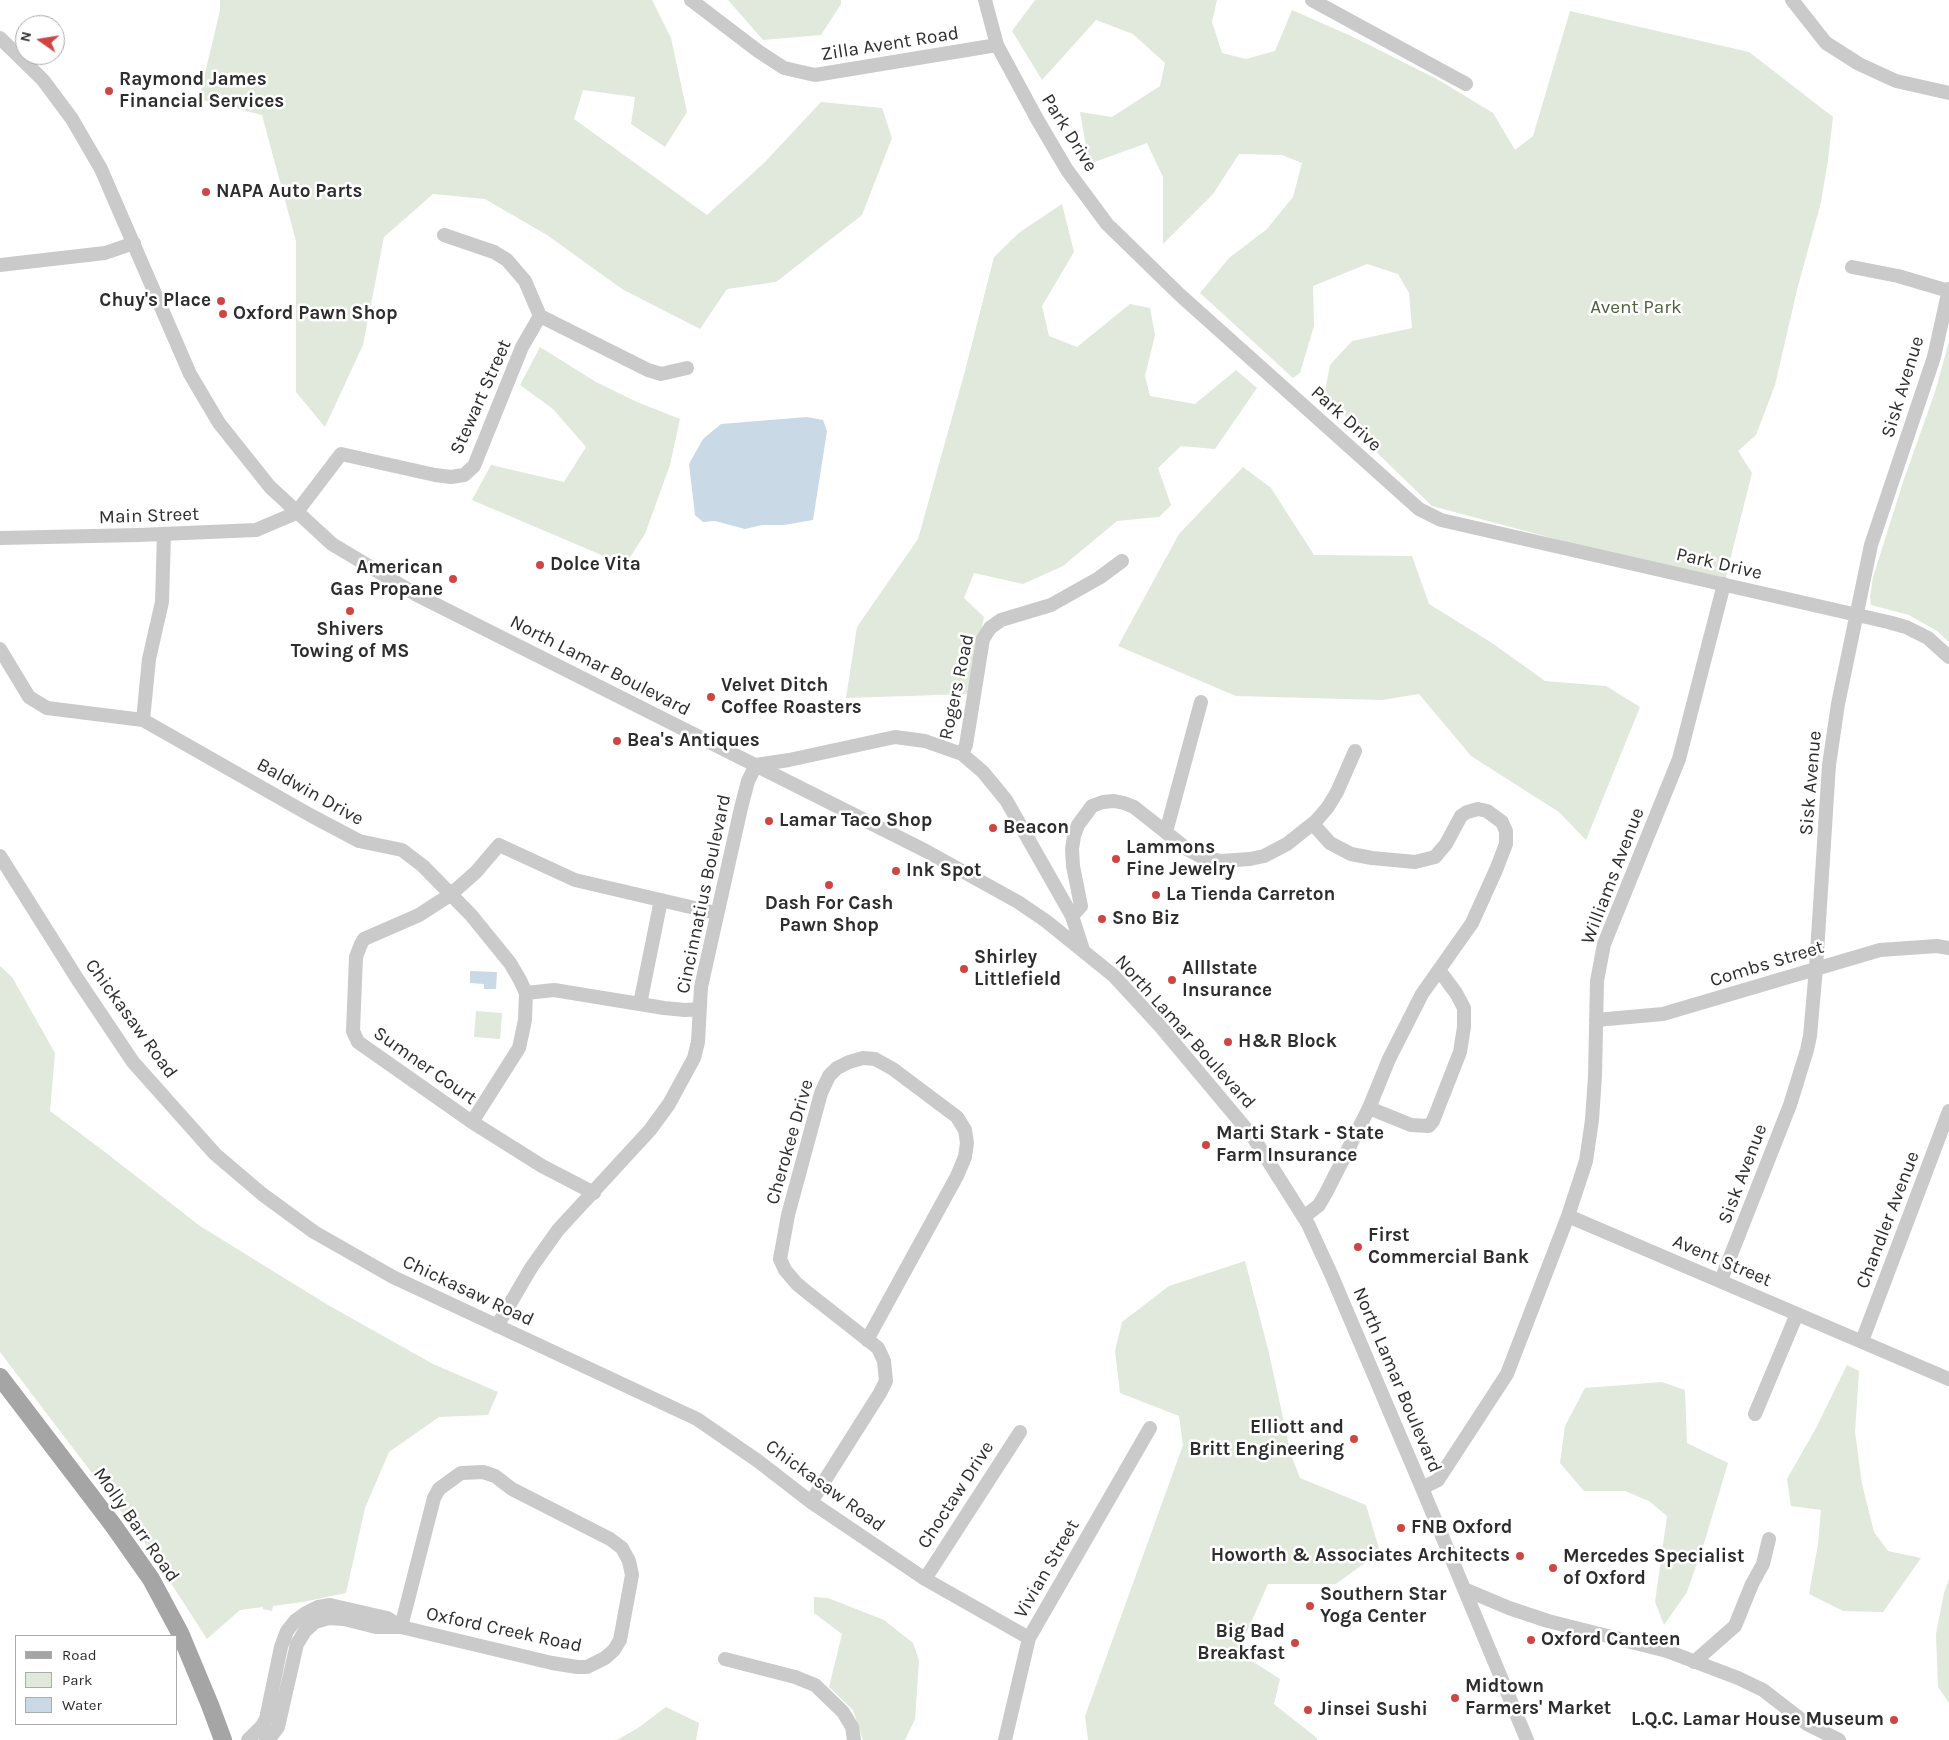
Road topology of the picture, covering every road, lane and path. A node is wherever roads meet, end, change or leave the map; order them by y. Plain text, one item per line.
1 (691, 0) edge
2 (985, 0) edge
3 (1312, 0) edge
4 (1792, 0) edge
5 (0, 38) edge
6 (997, 45) junction
7 (1466, 84) dead end
8 (1949, 93) edge
9 (444, 235) dead end
10 (134, 242) junction
11 (0, 265) edge
12 (1852, 267) dead end
13 (1949, 290) edge
14 (540, 316) junction
15 (687, 368) dead end
16 (296, 512) junction
17 (164, 534) junction
18 (0, 538) edge
19 (1122, 561) dead end
20 (1724, 584) junction
21 (1856, 614) junction
22 (0, 650) edge
23 (1949, 657) edge
24 (1201, 702) dead end
25 (143, 720) junction
26 (1355, 751) dead end
27 (962, 754) junction
28 (756, 765) junction
29 (1312, 824) junction
30 (1166, 832) junction
31 (0, 856) edge
32 (450, 895) junction
33 (661, 900) junction
34 (716, 913) junction
35 (1072, 916) junction
36 (1949, 948) edge
37 (1083, 950) junction
38 (1816, 968) junction
39 (1439, 970) junction
40 (526, 994) junction
41 (640, 1004) junction
42 (698, 1009) junction
43 (1596, 1020) junction
44 (1370, 1108) junction
45 (1949, 1112) edge
46 (472, 1122) junction
47 (594, 1193) junction
48 (1568, 1216) junction
49 (1304, 1217) junction
50 (1721, 1280) junction
51 (1797, 1314) junction
52 (497, 1326) junction
53 (868, 1340) junction
54 (1862, 1341) junction
55 (0, 1377) edge
56 (1949, 1379) edge
57 (1755, 1414) dead end
58 (1150, 1428) dead end
59 (1020, 1432) dead end
60 (1422, 1488) junction
61 (810, 1502) junction
62 (1769, 1540) dead end
63 (925, 1579) junction
64 (1464, 1588) junction
65 (401, 1627) junction
66 (1029, 1638) junction
67 (725, 1659) dead end
68 (1694, 1662) junction
69 (222, 1740) edge
70 (248, 1740) edge
71 (266, 1740) edge
72 (854, 1740) edge
73 (1005, 1740) edge
74 (1527, 1740) edge
75 (1839, 1740) edge

1 - 6 street, Zilla Avent Road
2 - 6 street, Park Drive
3 - 7 street
4 - 8 street
5 - 10 street, North Lamar Boulevard
6 - 20 street, Park Drive
9 - 14 street
10 - 11 street
10 - 16 street, North Lamar Boulevard
12 - 13 street
13 - 21 street, Sisk Avenue
14 - 15 street
14 - 16 street, Stewart Street
16 - 17 street, Main Street
16 - 28 street, North Lamar Boulevard
17 - 18 street, Main Street
17 - 25 street
19 - 27 street, Rogers Road
20 - 21 street, Park Drive
20 - 43 street, Williams Avenue
21 - 23 street, Park Drive
21 - 38 street, Sisk Avenue
22 - 25 street, Baldwin Drive
24 - 30 street
25 - 32 street, Baldwin Drive
26 - 29 street
27 - 28 street
27 - 35 street
28 - 34 street, Cincinnatius Boulevard
28 - 37 street, North Lamar Boulevard
29 - 30 street
29 - 39 street
30 - 35 street
31 - 52 street, Chickasaw Road
32 - 33 street, Sumner Court
32 - 40 street, Baldwin Drive
32 - 46 street, Sumner Court
33 - 34 street
33 - 41 street
34 - 42 street, Cincinnatius Boulevard
35 - 37 street
36 - 38 street, Combs Street
37 - 49 street, North Lamar Boulevard
38 - 43 street, Combs Street
38 - 50 street, Sisk Avenue
39 - 44 street
39 - 44 street
40 - 41 street
40 - 46 street, Baldwin Drive
41 - 42 street
42 - 47 street, Cincinnatius Boulevard
43 - 48 street, Williams Avenue
44 - 49 street
45 - 54 street, Chandler Avenue
46 - 47 street, Sumner Court
47 - 52 street, Cincinnatius Boulevard
48 - 50 street, Avent Street
48 - 60 street, Williams Avenue
49 - 60 street, North Lamar Boulevard
50 - 51 street, Avent Street
51 - 54 street, Avent Street
51 - 57 street
52 - 61 street, Chickasaw Road
53 - 53 street, Cherokee Drive
53 - 61 street, Cherokee Drive
54 - 56 street, Avent Street
55 - 69 main road, Molly Barr Road
58 - 66 street, Vivian Street
59 - 63 street, Choctaw Drive
60 - 64 street, North Lamar Boulevard
61 - 63 street, Chickasaw Road
62 - 68 street
63 - 66 street, Chickasaw Road
64 - 68 street
64 - 74 street, North Lamar Boulevard
65 - 65 street, Oxford Creek Road
65 - 70 street, Oxford Creek Road
65 - 71 street, Oxford Creek Road
66 - 73 street, Vivian Street
67 - 72 street
68 - 75 street

